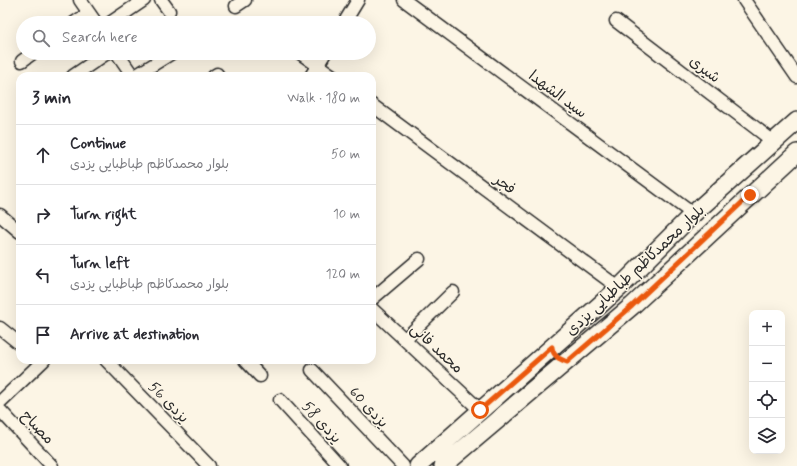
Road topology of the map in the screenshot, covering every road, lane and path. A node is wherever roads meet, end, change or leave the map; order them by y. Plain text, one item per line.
1 (80, 0) edge
2 (144, 0) edge
3 (162, 0) edge
4 (358, 0) edge
5 (404, 0) edge
6 (744, 0) edge
7 (169, 11) dead end
8 (89, 12) junction
9 (84, 16) edge
10 (92, 16) edge
11 (120, 16) edge
12 (348, 16) edge
13 (616, 21) dead end
14 (97, 60) edge
15 (122, 60) edge
16 (160, 60) edge
17 (310, 60) edge
18 (321, 60) edge
19 (318, 65) junction
20 (79, 72) edge
21 (131, 72) edge
22 (141, 72) edge
23 (314, 72) edge
24 (328, 72) edge
25 (797, 77) edge
26 (376, 108) edge
27 (797, 121) edge
28 (774, 142) junction
29 (797, 153) edge
30 (694, 214) junction
31 (0, 215) edge
32 (16, 229) edge
33 (419, 259) dead end
34 (619, 288) junction
35 (453, 292) dead end
36 (376, 296) edge
37 (376, 313) edge
38 (0, 328) edge
39 (405, 340) junction
40 (16, 341) edge
41 (552, 347) junction
42 (567, 362) junction
43 (39, 364) edge
44 (110, 364) edge
45 (249, 364) edge
46 (533, 364) junction
47 (312, 370) dead end
48 (260, 376) dead end
49 (546, 380) junction
50 (280, 400) dead end
51 (0, 402) edge
52 (0, 410) edge
53 (480, 410) junction
54 (52, 466) edge
55 (209, 466) edge
56 (340, 466) edge
57 (403, 466) edge
58 (418, 466) edge
59 (443, 466) edge

1 - 8 street
2 - 11 street
3 - 7 street
4 - 12 street
5 - 30 street, سید الشهدا
6 - 25 street
8 - 9 street
8 - 10 street
13 - 28 street, شیری
14 - 20 street
15 - 21 street
16 - 22 street
17 - 19 street
18 - 19 street
19 - 23 street
19 - 24 street
26 - 34 street, فجر
27 - 28 main road, بلوار محمدکاظم طباطبایی یزدی
28 - 30 main road, بلوار محمدکاظم طباطبایی یزدی
29 - 42 main road, بلوار محمدکاظم طباطبایی یزدی
30 - 34 main road, بلوار محمدکاظم طباطبایی یزدی
31 - 32 street
33 - 36 street
34 - 41 main road, بلوار محمدکاظم طباطبایی یزدی
35 - 39 street
37 - 39 street, محمد فانی
38 - 40 street
39 - 53 street, محمد فانی
41 - 42 main road
41 - 46 main road, بلوار محمدکاظم طباطبایی یزدی
42 - 49 main road, بلوار محمدکاظم طباطبایی یزدی
43 - 51 street
44 - 55 street, یزدی 56
45 - 48 street
46 - 49 main road
46 - 53 main road, بلوار محمدکاظم طباطبایی یزدی
47 - 57 street, یزدی 60
49 - 59 main road, بلوار محمدکاظم طباطبایی یزدی
50 - 56 street, یزدی 58
52 - 54 street, مصباح
53 - 58 main road, بلوار محمدکاظم طباطبایی یزدی

